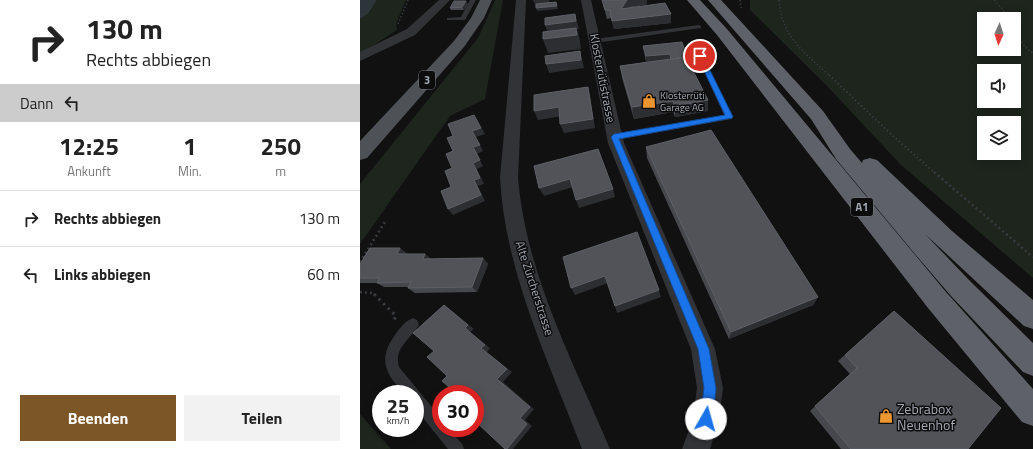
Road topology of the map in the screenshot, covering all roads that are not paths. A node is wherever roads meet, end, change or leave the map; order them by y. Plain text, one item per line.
1 (444, 0) edge
2 (473, 0) edge
3 (486, 0) edge
4 (521, 0) edge
5 (586, 0) edge
6 (693, 0) edge
7 (714, 0) edge
8 (449, 19) dead end
9 (699, 27) dead end
10 (595, 41) junction
11 (700, 56) dead end
12 (360, 57) edge
13 (817, 115) junction
14 (614, 137) junction
15 (360, 153) edge
16 (1033, 317) edge
17 (412, 324) dead end
18 (1033, 362) edge
19 (406, 385) edge
20 (424, 408) edge
21 (1033, 411) edge
22 (457, 449) edge
23 (596, 449) edge
24 (696, 449) edge

1 - 12 street
2 - 8 lane
3 - 15 main road, 3
4 - 23 street, Alte Zürcherstrasse
5 - 10 street, Klosterrütistrasse
6 - 21 highway, A1
7 - 13 highway, A1
9 - 10 lane
10 - 14 street, Klosterrütistrasse
11 - 14 lane
13 - 16 highway, A1
13 - 18 highway, A1
14 - 24 street, Klosterrütistrasse
17 - 19 lane
20 - 22 lane

